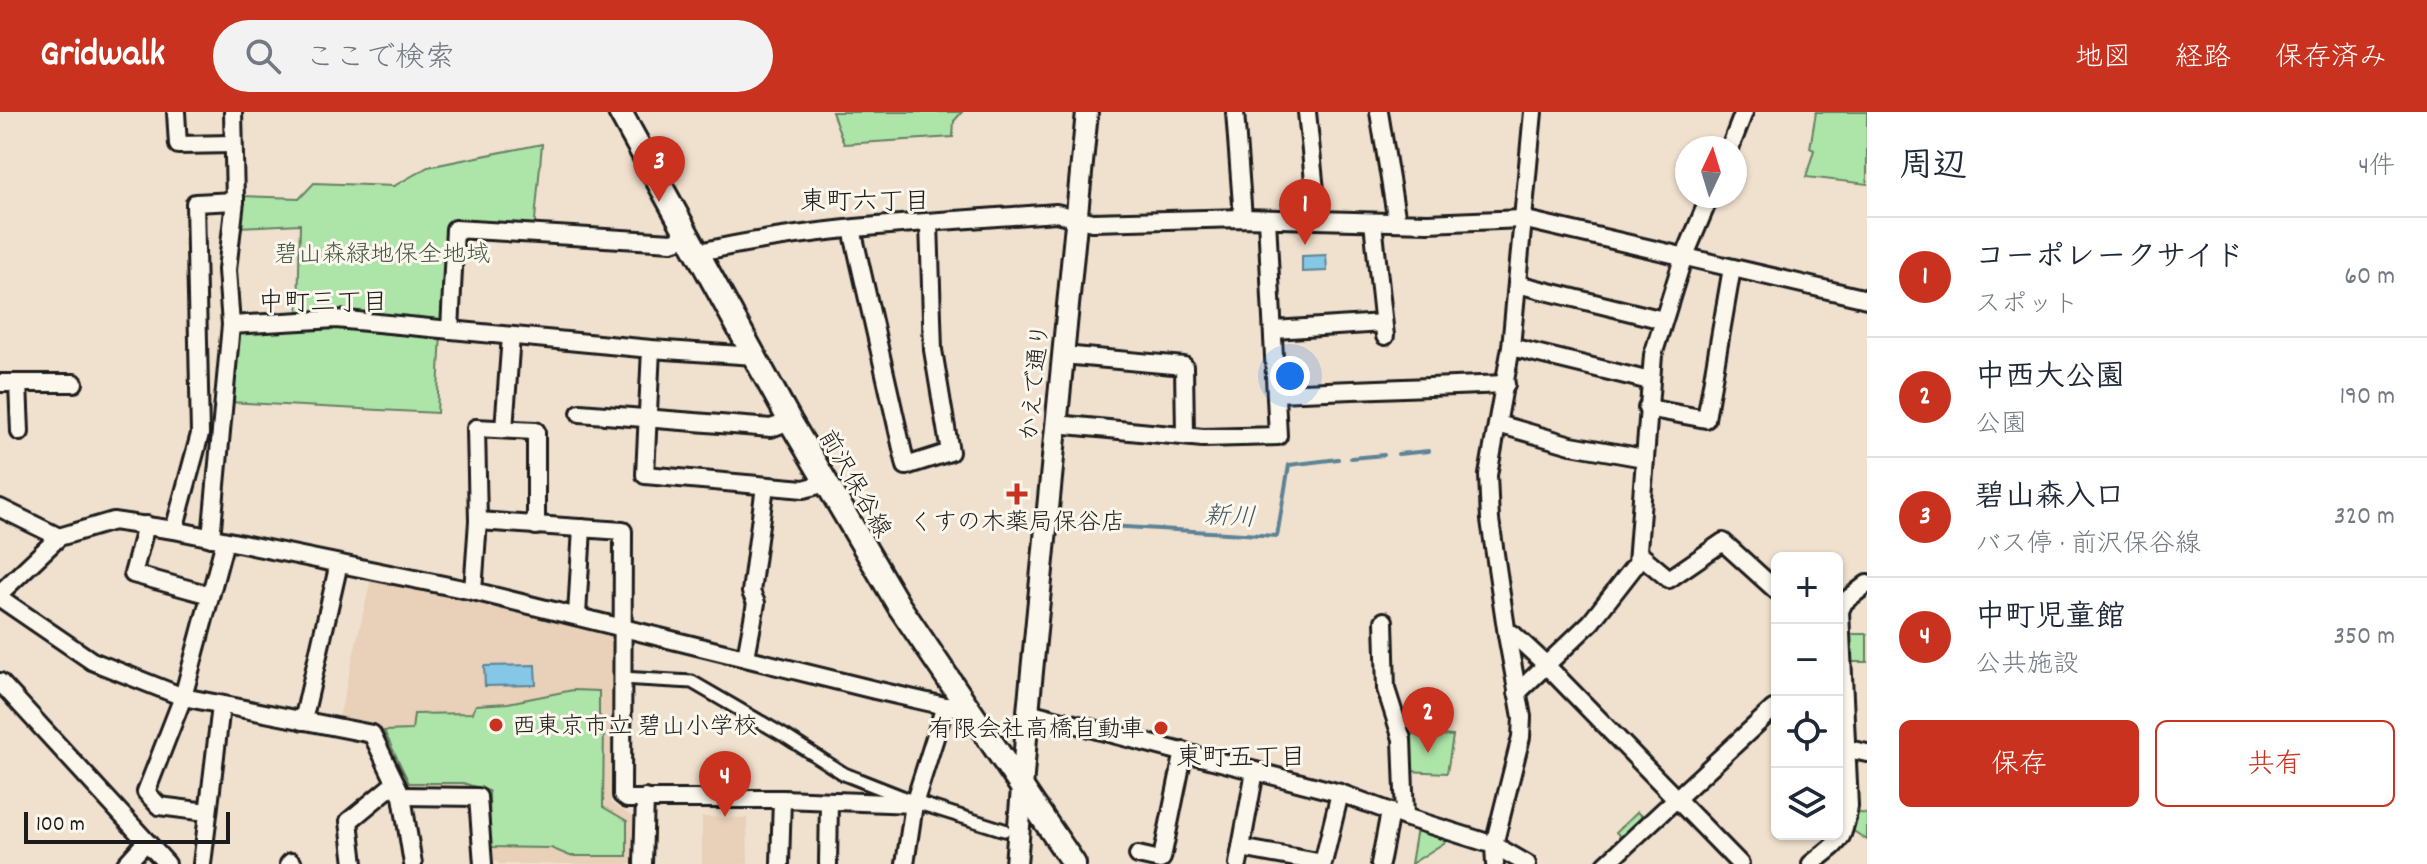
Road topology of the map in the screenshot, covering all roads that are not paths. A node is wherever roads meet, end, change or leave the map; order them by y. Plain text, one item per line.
1 (176, 112) edge
2 (233, 112) edge
3 (620, 112) edge
4 (1087, 112) edge
5 (1235, 112) edge
6 (1307, 112) edge
7 (1379, 112) edge
8 (1533, 112) edge
9 (1744, 112) edge
10 (1735, 136) edge
11 (233, 144) junction
12 (235, 201) junction
13 (1705, 208) edge
14 (1243, 218) junction
15 (1076, 219) junction
16 (1267, 219) junction
17 (1522, 219) junction
18 (1318, 220) junction
19 (929, 222) junction
20 (1373, 222) junction
21 (1397, 222) junction
22 (852, 229) junction
23 (691, 245) junction
24 (1684, 256) junction
25 (1732, 268) junction
26 (1517, 284) junction
27 (1867, 299) edge
28 (1663, 320) junction
29 (231, 325) junction
30 (450, 330) junction
31 (1274, 330) junction
32 (511, 336) junction
33 (1511, 347) junction
34 (651, 349) junction
35 (1063, 355) junction
36 (755, 356) junction
37 (1650, 381) junction
38 (0, 383) edge
39 (18, 383) junction
40 (74, 383) dead end
41 (1506, 384) junction
42 (1276, 393) junction
43 (1647, 408) junction
44 (580, 413) dead end
45 (648, 419) junction
46 (790, 421) junction
47 (1056, 424) junction
48 (1498, 424) junction
49 (504, 429) junction
50 (20, 432) dead end
51 (1185, 435) junction
52 (1644, 458) junction
53 (826, 483) junction
54 (765, 486) junction
55 (0, 508) edge
56 (478, 521) junction
57 (146, 525) junction
58 (536, 526) junction
59 (582, 528) junction
60 (174, 530) junction
61 (59, 537) junction
62 (218, 540) junction
63 (1638, 553) junction
64 (336, 565) junction
65 (1867, 584) edge
66 (1771, 586) edge
67 (473, 591) junction
68 (210, 595) junction
69 (0, 596) edge
70 (577, 615) junction
71 (1384, 621) dead end
72 (1840, 624) edge
73 (623, 627) junction
74 (1507, 635) junction
75 (746, 657) junction
76 (1547, 666) junction
77 (621, 678) junction
78 (0, 682) edge
79 (1843, 688) edge
80 (1517, 693) junction
81 (183, 697) junction
82 (221, 706) junction
83 (945, 706) junction
84 (971, 709) junction
85 (1771, 711) edge
86 (1028, 712) junction
87 (303, 721) junction
88 (1848, 749) junction
89 (1184, 751) junction
90 (1867, 753) edge
91 (1255, 771) junction
92 (399, 790) junction
93 (1022, 791) junction
94 (1340, 793) junction
95 (1845, 793) edge
96 (645, 798) junction
97 (782, 799) junction
98 (1677, 801) junction
99 (829, 802) junction
100 (914, 803) junction
101 (1867, 808) edge
102 (207, 812) junction
103 (1397, 815) junction
104 (1004, 830) dead end
105 (146, 842) junction
106 (1494, 845) junction
107 (1138, 855) dead end
108 (1240, 856) edge
109 (126, 864) edge
110 (167, 864) edge
111 (202, 864) edge
112 (354, 864) edge
113 (413, 864) edge
114 (483, 864) edge
115 (643, 864) edge
116 (780, 864) edge
117 (828, 864) edge
118 (905, 864) edge
119 (1016, 864) edge
120 (1074, 864) edge
121 (1380, 864) edge
122 (1495, 864) edge
123 (1527, 864) edge
124 (1606, 864) edge
125 (1740, 864) edge
126 (1811, 864) edge

1 - 11 street
2 - 11 street
3 - 23 main road, 前沢保谷線
4 - 15 street, かえで通り
5 - 14 street
6 - 18 street
7 - 21 street
8 - 17 street
9 - 10 street
11 - 12 street
12 - 29 street
12 - 60 street
13 - 24 street
14 - 15 street
14 - 16 street
15 - 19 street
15 - 35 street, かえで通り
16 - 18 street
16 - 31 street
17 - 21 street
17 - 24 street
17 - 26 street
18 - 20 street
19 - 22 street
19 - 22 street
20 - 21 street
20 - 31 street
22 - 23 street
23 - 30 street
23 - 36 main road, 前沢保谷線
24 - 25 street
24 - 28 street
25 - 27 street
25 - 43 street
26 - 28 street
26 - 33 street
28 - 37 street
29 - 30 street
29 - 62 street
30 - 32 street
31 - 42 street
32 - 34 street
32 - 49 street
33 - 37 street
33 - 41 street
34 - 36 street
34 - 45 street
35 - 47 street, かえで通り
35 - 51 street
36 - 46 main road, 前沢保谷線
37 - 43 street
38 - 39 street
39 - 40 street
39 - 50 street
41 - 42 street
41 - 48 street
42 - 51 street
43 - 52 street
44 - 45 street
45 - 46 street
45 - 54 street
46 - 53 main road, 前沢保谷線
47 - 51 street
47 - 86 street, かえで通り
48 - 52 street
48 - 74 street
49 - 56 street
49 - 58 street
52 - 63 street
53 - 54 street
53 - 84 main road, 前沢保谷線
54 - 75 street
55 - 61 street
56 - 58 street
56 - 67 street
57 - 60 street
57 - 61 street
57 - 68 street
58 - 59 street
59 - 70 street
59 - 73 street
60 - 62 street
61 - 69 street
62 - 64 street
62 - 68 street
63 - 66 street
63 - 76 street
64 - 67 street
64 - 87 street
65 - 72 street
67 - 70 street
68 - 81 street
69 - 81 street
70 - 73 street
71 - 103 street
73 - 75 street
73 - 77 street
74 - 76 street
74 - 80 street
75 - 83 street
76 - 80 street
76 - 98 street
77 - 96 street
77 - 100 street
78 - 105 street
79 - 88 street
80 - 106 street
81 - 82 street
81 - 102 street
82 - 87 street
82 - 102 street
83 - 84 street
83 - 100 street
84 - 93 main road, 前沢保谷線
85 - 98 street
86 - 89 street
86 - 93 street, かえで通り
87 - 92 street
88 - 90 street
88 - 95 street
89 - 91 street
89 - 107 street
91 - 94 street
91 - 108 street
92 - 112 street
92 - 113 street
92 - 114 street
93 - 119 street
93 - 120 main road, 前沢保谷線
94 - 103 street
94 - 108 street
95 - 101 street
95 - 126 street
96 - 97 street
96 - 115 street
97 - 99 street
97 - 116 street
98 - 124 street
98 - 125 street
99 - 100 street
99 - 117 street
100 - 104 street
100 - 118 street
102 - 111 street
103 - 106 street
103 - 121 street
105 - 109 street
105 - 110 street
106 - 122 street
106 - 123 street

